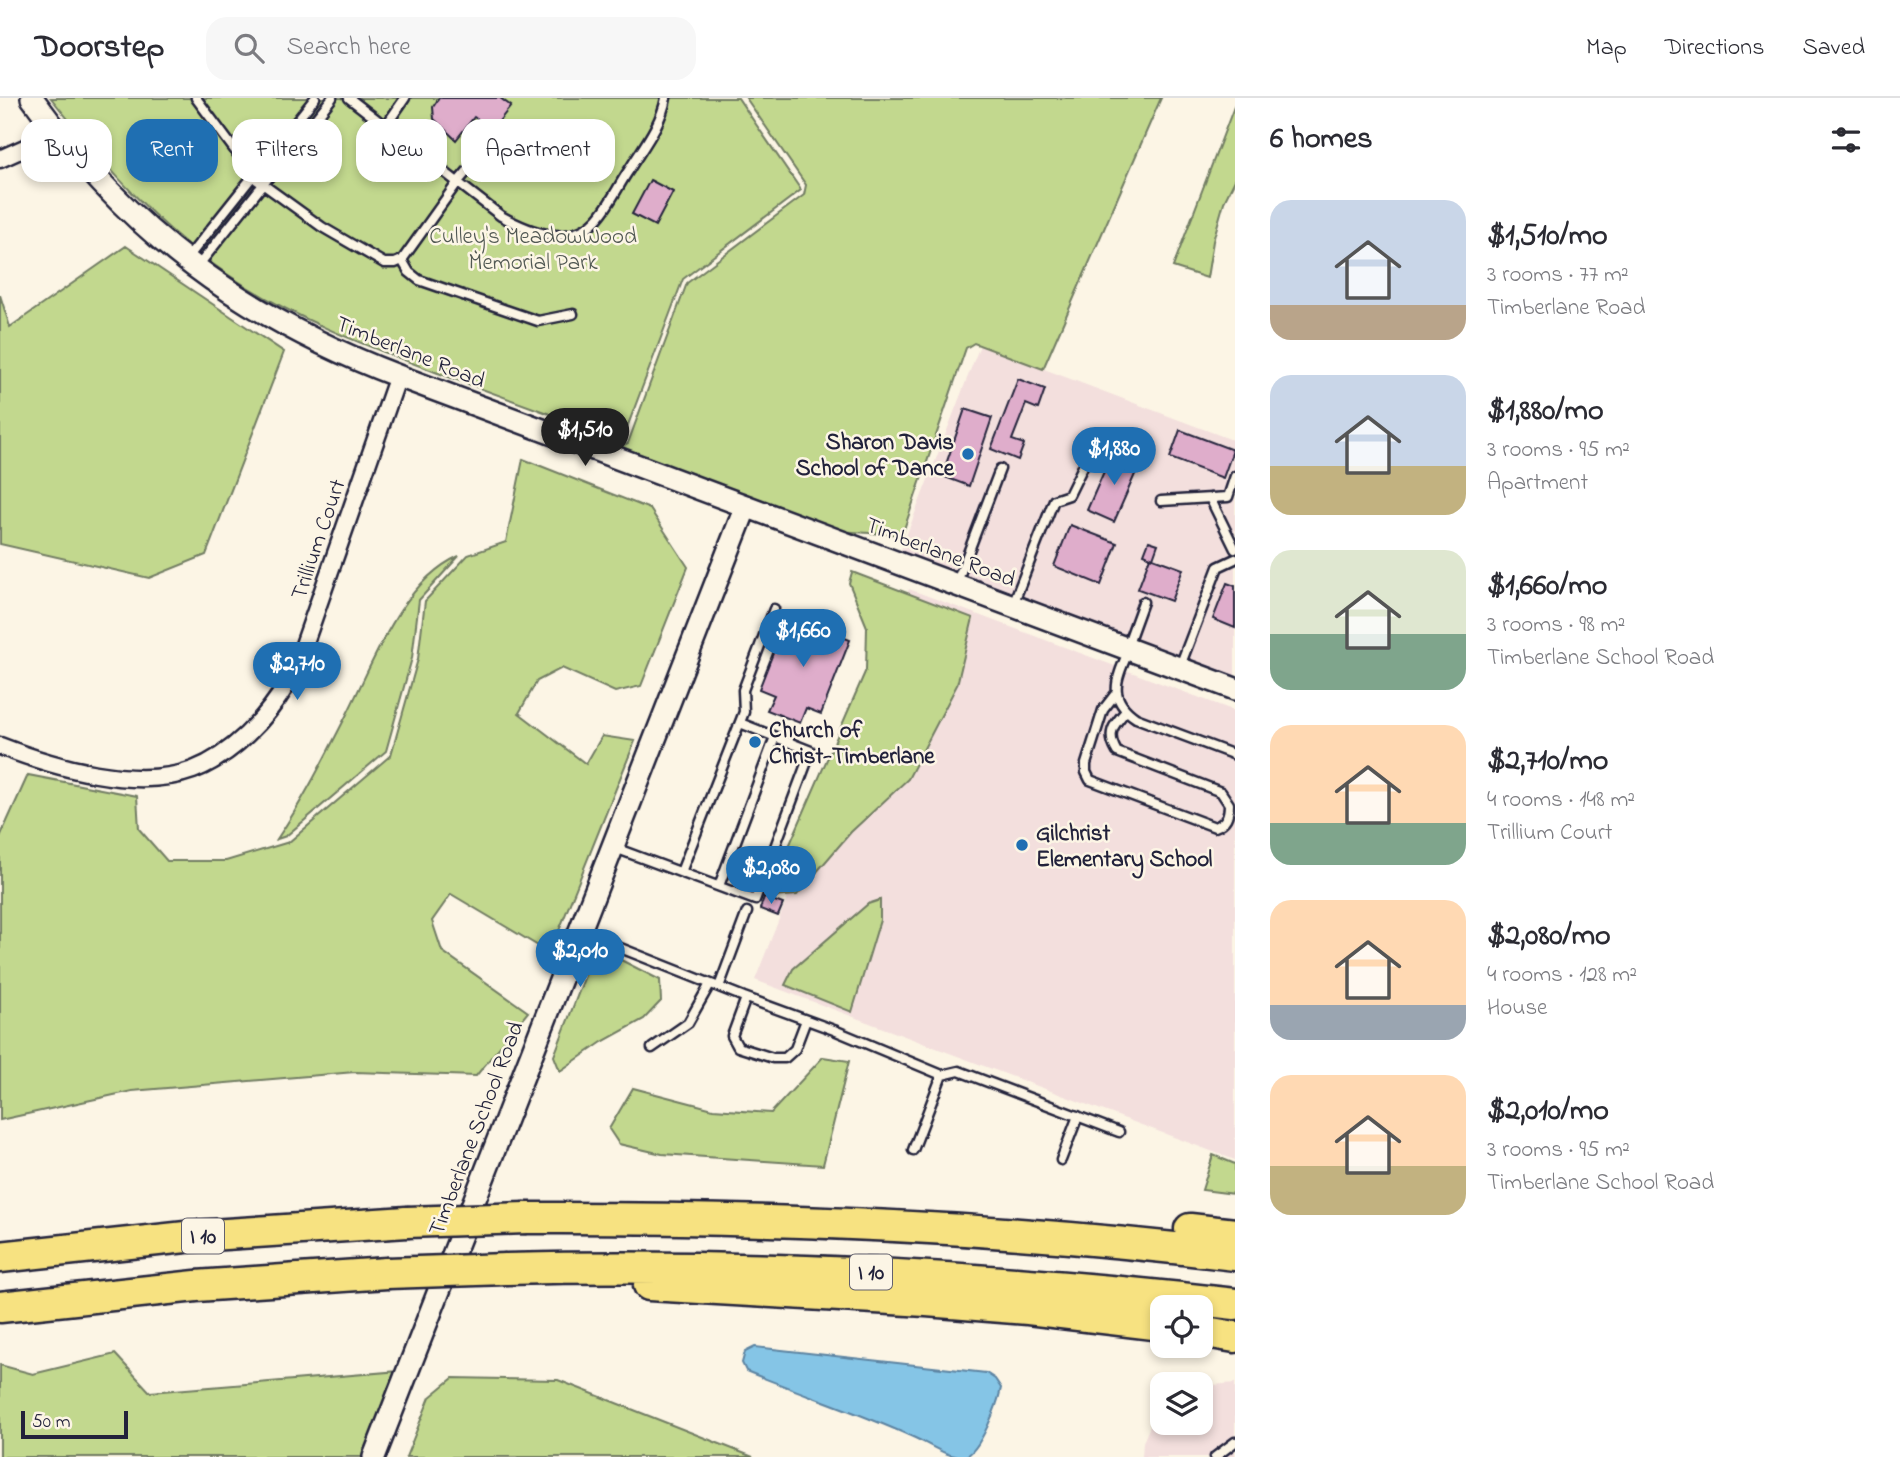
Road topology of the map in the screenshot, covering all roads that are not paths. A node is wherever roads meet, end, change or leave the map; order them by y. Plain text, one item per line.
1 (32, 98) edge
2 (197, 98) edge
3 (315, 98) edge
4 (332, 98) edge
5 (405, 98) edge
6 (666, 98) edge
7 (354, 100) edge
8 (48, 119) edge
9 (298, 119) edge
10 (376, 119) edge
11 (391, 119) edge
12 (232, 146) edge
13 (21, 150) edge
14 (0, 159) edge
15 (447, 175) edge
16 (461, 178) edge
17 (101, 182) edge
18 (248, 182) edge
19 (259, 182) edge
20 (457, 183) junction
21 (263, 186) junction
22 (402, 260) junction
23 (191, 264) junction
24 (573, 314) dead end
25 (398, 376) junction
26 (1095, 442) dead end
27 (1000, 470) dead end
28 (1235, 476) edge
29 (1210, 498) junction
30 (1161, 501) dead end
31 (746, 506) junction
32 (1235, 549) edge
33 (1235, 559) edge
34 (956, 585) junction
35 (1143, 602) dead end
36 (1012, 606) junction
37 (774, 609) dead end
38 (1127, 649) junction
39 (1179, 668) junction
40 (1235, 689) edge
41 (1117, 692) junction
42 (1126, 711) junction
43 (740, 723) junction
44 (775, 737) junction
45 (0, 746) edge
46 (1235, 755) edge
47 (613, 847) junction
48 (681, 872) junction
49 (719, 886) junction
50 (747, 912) dead end
51 (580, 932) junction
52 (714, 986) junction
53 (746, 998) junction
54 (806, 1020) junction
55 (652, 1048) dead end
56 (942, 1075) junction
57 (1078, 1116) junction
58 (1119, 1132) dead end
59 (914, 1150) dead end
60 (1061, 1160) dead end
61 (630, 1218) junction
62 (1235, 1234) edge
63 (1235, 1255) edge
64 (0, 1257) edge
65 (506, 1269) junction
66 (1235, 1304) edge
67 (0, 1307) edge
68 (1150, 1324) edge
69 (1213, 1333) edge
70 (1235, 1337) edge
71 (1235, 1441) edge
72 (1226, 1454) edge
73 (374, 1457) edge
74 (1215, 1457) edge

1 - 8 street, Timberlane Road
2 - 12 lane
3 - 9 lane
4 - 21 lane
5 - 11 lane
6 - 20 lane
7 - 10 lane
13 - 14 street
15 - 20 lane
16 - 20 lane
17 - 23 street, Timberlane Road
18 - 23 lane
19 - 21 lane
20 - 22 lane
21 - 22 lane
21 - 23 lane
22 - 24 lane
23 - 25 street, Timberlane Road
25 - 31 street, Timberlane Road
25 - 45 street, Trillium Court
26 - 36 lane
27 - 34 lane
28 - 29 lane
29 - 30 lane
29 - 32 lane
31 - 34 street, Timberlane Road
31 - 47 street, Timberlane School Road
33 - 39 lane
34 - 36 street, Timberlane Road
35 - 38 lane
36 - 38 street, Timberlane Road
37 - 43 lane
38 - 39 street, Timberlane Road
38 - 41 lane
39 - 40 street, Timberlane Road
41 - 42 lane
41 - 42 lane
42 - 46 lane
43 - 44 lane
43 - 48 lane
44 - 49 lane
44 - 49 lane
47 - 48 lane
47 - 51 street, Timberlane School Road
48 - 49 lane
50 - 52 lane
51 - 52 lane
51 - 73 street, Timberlane School Road
52 - 53 lane
52 - 55 lane
53 - 54 lane
53 - 54 lane
54 - 56 lane
56 - 57 lane
56 - 59 lane
57 - 58 lane
57 - 60 lane
61 - 62 highway
61 - 63 highway, I 10
61 - 64 highway, I 10, bridge
65 - 66 highway, I 10
65 - 67 highway, I 10, bridge
65 - 68 highway
69 - 70 highway
71 - 72 lane
72 - 74 lane

